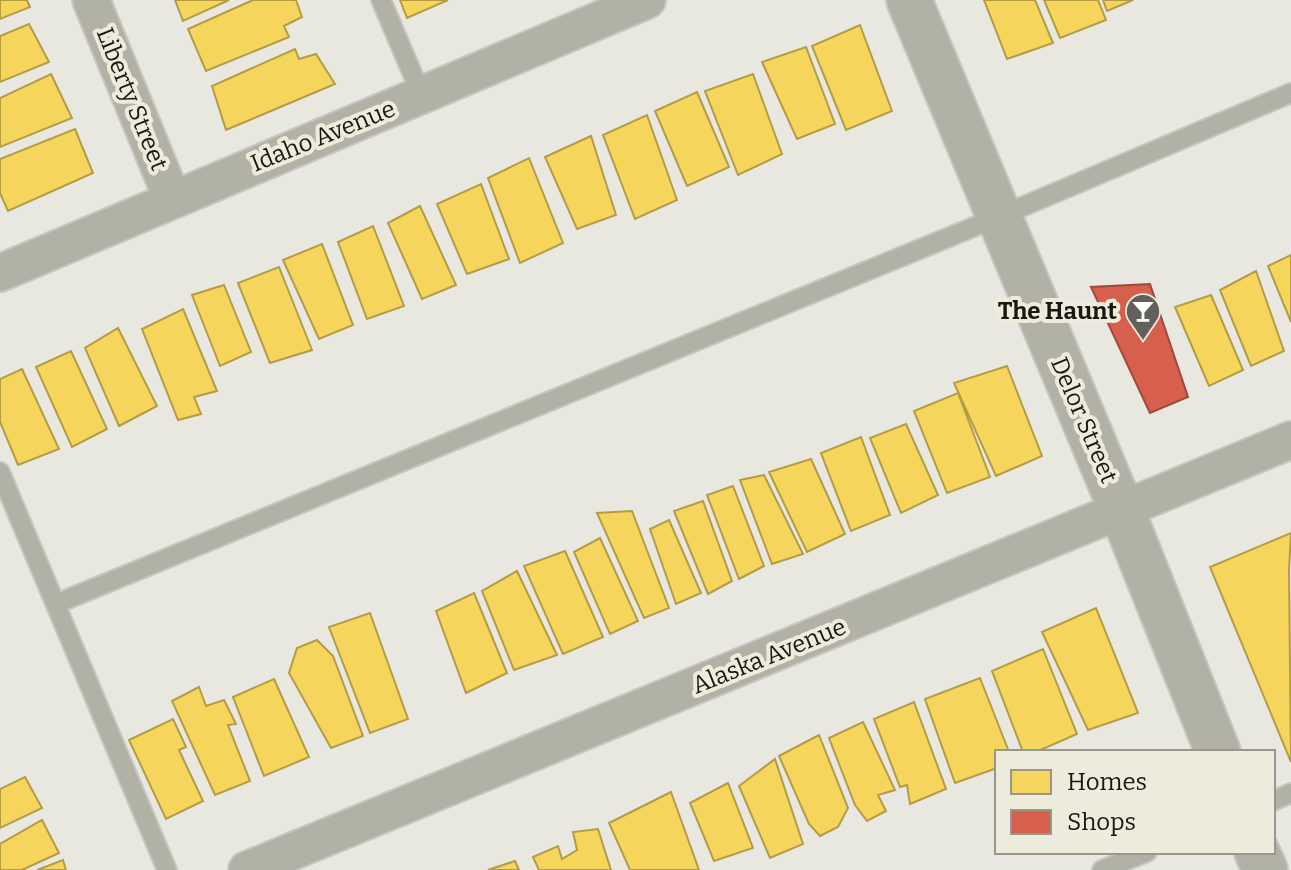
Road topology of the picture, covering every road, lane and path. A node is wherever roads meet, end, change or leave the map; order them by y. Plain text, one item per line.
1 (91, 0) edge
2 (381, 0) edge
3 (909, 0) edge
4 (632, 3) edge
5 (1291, 93) edge
6 (422, 96) junction
7 (172, 198) junction
8 (998, 217) junction
9 (0, 273) edge
10 (1291, 440) edge
11 (0, 472) edge
12 (1122, 511) junction
13 (58, 603) junction
14 (1217, 750) edge
15 (1142, 854) edge
16 (167, 870) edge
17 (247, 870) edge
18 (1102, 870) edge

1 - 7 street, Liberty Street
2 - 6 lane
3 - 8 street, Delor Street
4 - 6 street, Idaho Avenue
5 - 8 lane
6 - 7 street, Idaho Avenue
7 - 9 street, Idaho Avenue
8 - 12 street, Delor Street
8 - 13 lane
10 - 12 street, Alaska Avenue
11 - 13 lane
12 - 14 street, Delor Street
12 - 17 street, Alaska Avenue
13 - 16 lane
15 - 18 lane

